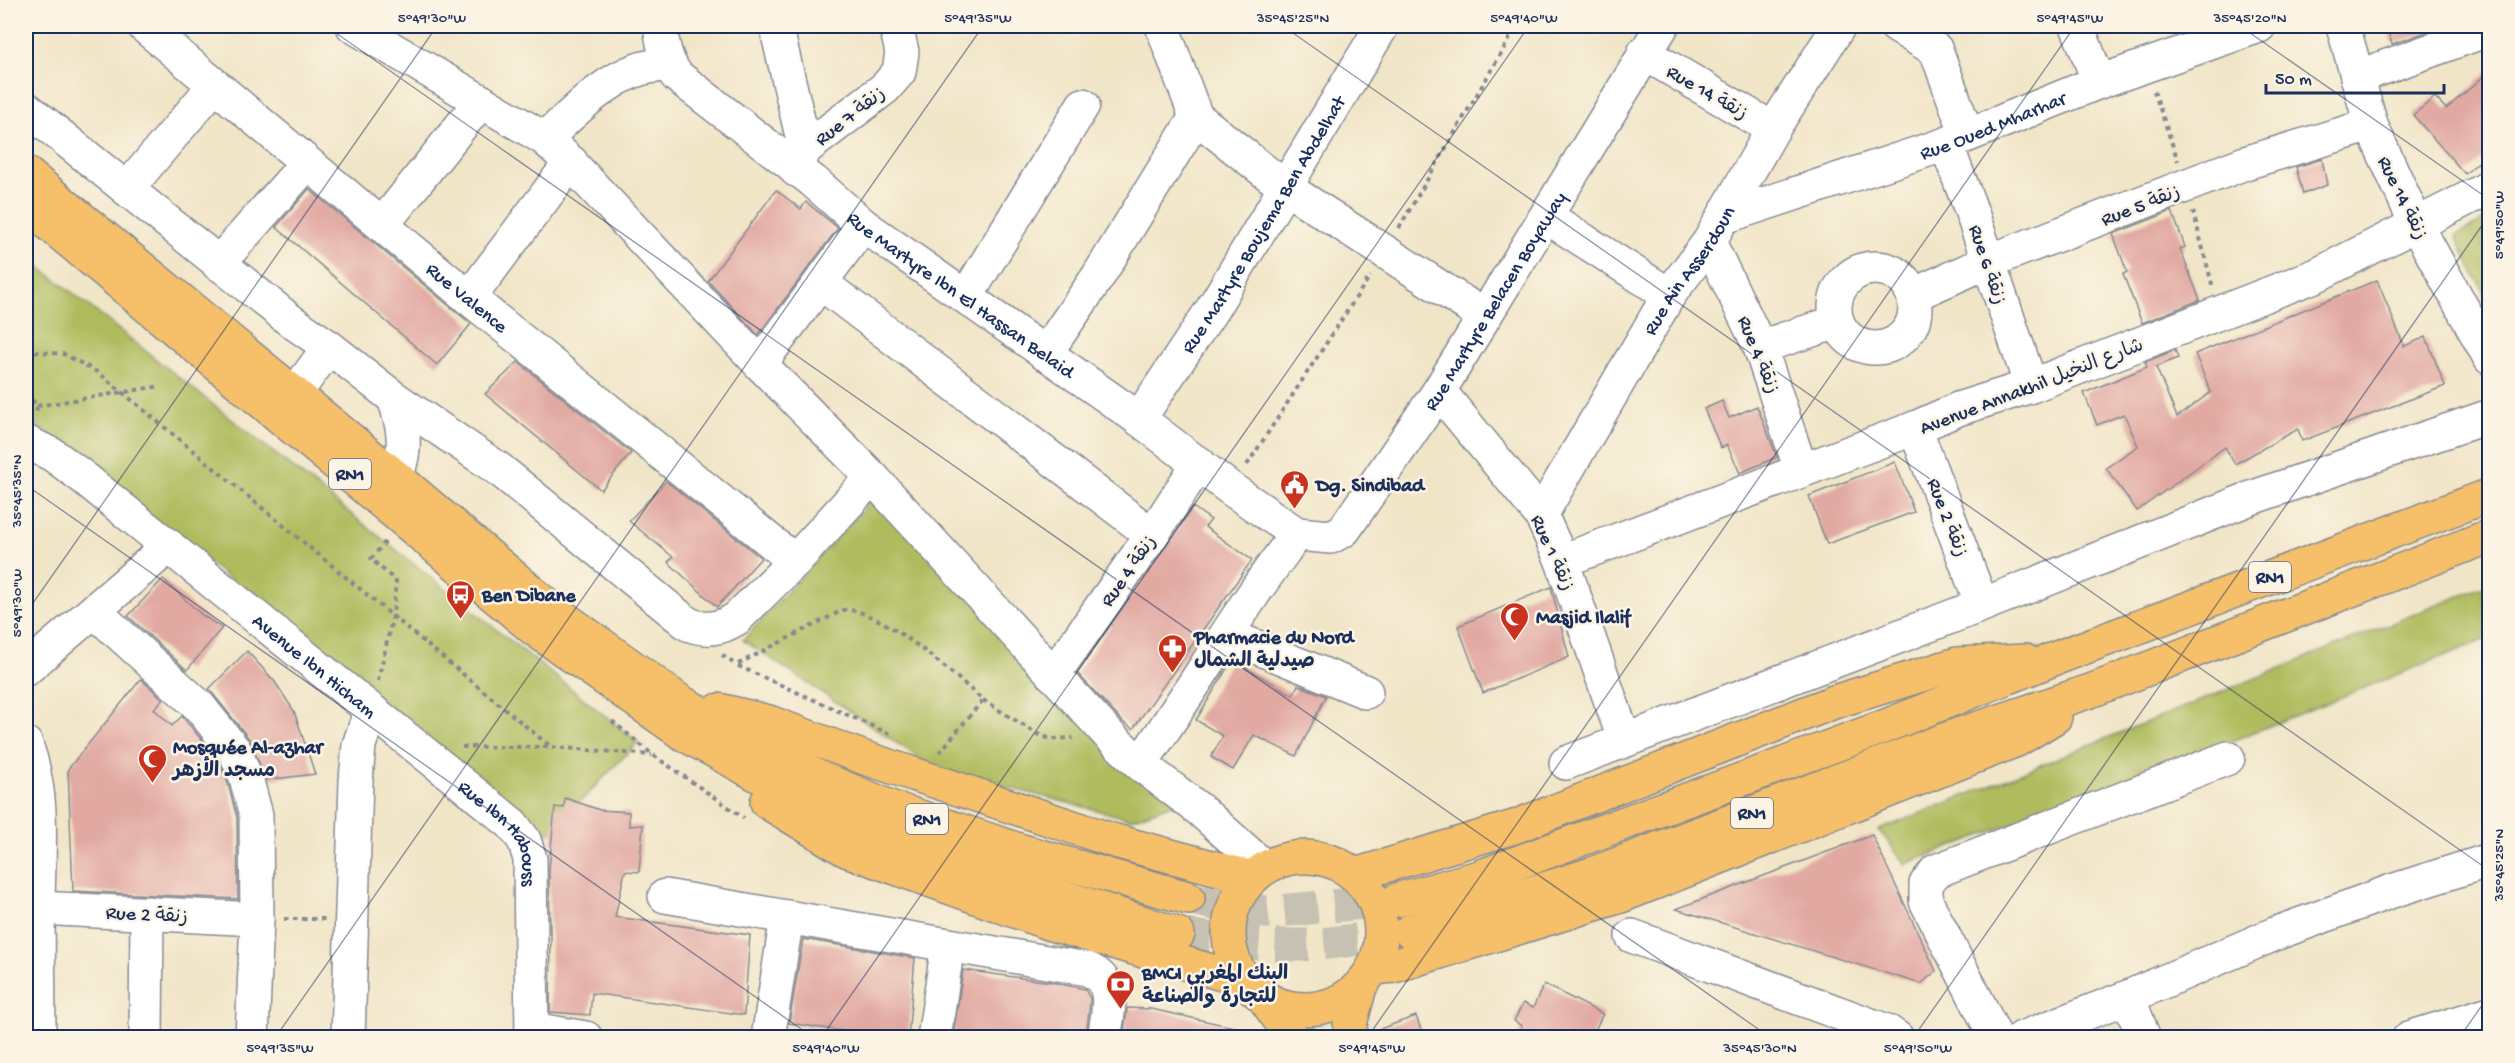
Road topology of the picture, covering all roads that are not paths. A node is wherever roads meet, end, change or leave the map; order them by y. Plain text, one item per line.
1 (144, 26) edge
2 (353, 26) edge
3 (660, 26) edge
4 (776, 26) edge
5 (896, 26) edge
6 (1162, 26) edge
7 (1382, 26) edge
8 (1662, 26) edge
9 (1839, 26) edge
10 (1896, 26) edge
11 (2077, 26) edge
12 (2259, 26) edge
13 (2343, 26) edge
14 (2490, 29) edge
15 (2185, 37) edge
16 (1944, 38) edge
17 (1644, 53) junction
18 (668, 64) junction
19 (2357, 77) junction
20 (2099, 82) junction
21 (214, 86) junction
22 (481, 101) junction
23 (1083, 105) dead end
24 (26, 108) edge
25 (1196, 117) junction
26 (2371, 125) junction
27 (1773, 129) junction
28 (545, 139) junction
29 (1957, 140) junction
30 (801, 159) junction
31 (571, 162) junction
32 (307, 164) junction
33 (26, 173) edge
34 (2490, 187) edge
35 (1286, 188) junction
36 (127, 189) junction
37 (26, 205) edge
38 (1547, 217) junction
39 (382, 225) junction
40 (863, 225) junction
41 (2417, 226) junction
42 (1716, 230) junction
43 (1987, 262) junction
44 (218, 264) junction
45 (821, 283) junction
46 (1669, 295) junction
47 (1913, 295) junction
48 (966, 297) junction
49 (469, 298) junction
50 (1483, 315) junction
51 (1837, 322) junction
52 (329, 347) junction
53 (1760, 347) junction
54 (1045, 354) junction
55 (2490, 358) edge
56 (760, 364) junction
57 (2031, 386) junction
58 (1439, 391) junction
59 (294, 394) junction
60 (394, 398) junction
61 (2490, 417) edge
62 (1139, 419) junction
63 (1915, 428) junction
64 (26, 442) edge
65 (1199, 463) junction
66 (1801, 470) junction
67 (396, 477) junction
68 (872, 477) junction
69 (2490, 495) edge
70 (1541, 515) junction
71 (1297, 534) junction
72 (1152, 535) junction
73 (2490, 536) edge
74 (169, 546) junction
75 (795, 561) junction
76 (1562, 561) junction
77 (1983, 606) junction
78 (94, 610) junction
79 (1227, 635) junction
80 (2051, 660) junction
81 (26, 669) edge
82 (1053, 675) junction
83 (2093, 690) junction
84 (1366, 692) dead end
85 (371, 710) junction
86 (682, 717) junction
87 (1623, 739) junction
88 (26, 744) edge
89 (2229, 758) dead end
90 (1566, 763) dead end
91 (1140, 764) junction
92 (2490, 860) edge
93 (1259, 873) junction
94 (1355, 875) junction
95 (665, 896) dead end
96 (1188, 898) tunnel mouth
97 (1397, 900) tunnel mouth
98 (38, 908) junction
99 (147, 913) junction
100 (787, 917) junction
101 (257, 919) junction
102 (1410, 931) tunnel mouth
103 (1178, 934) tunnel mouth
104 (1632, 936) dead end
105 (948, 945) junction
106 (1367, 978) junction
107 (1255, 989) junction
108 (2128, 997) junction
109 (2490, 1013) edge
110 (532, 1033) edge
111 (39, 1038) edge
112 (146, 1038) edge
113 (252, 1038) edge
114 (348, 1038) edge
115 (586, 1038) edge
116 (768, 1038) edge
117 (934, 1038) edge
118 (1104, 1038) edge
119 (1293, 1038) edge
120 (1351, 1038) edge
121 (1897, 1038) edge
122 (1996, 1038) edge
123 (2022, 1038) edge
124 (2144, 1038) edge
125 (2409, 1038) edge

1 - 21 street, Rue Valence
2 - 22 street
3 - 18 street
4 - 30 street
5 - 30 street, Rue 7 زنقة
6 - 25 street
7 - 35 street, Rue Martyre Boujema Ben Abdelhat
8 - 17 street, Rue Martyre Belacen Boyaway
9 - 27 street, Rue Ain Asserdoun
10 - 16 street
11 - 20 street
12 - 15 street, Rue Oued Mharhar
13 - 19 street, Rue 14 زنقة
14 - 19 street
15 - 20 street, Rue Oued Mharhar
16 - 29 street, Rue 6 زنقة
17 - 27 street, Rue 14 زنقة
17 - 38 street, Rue Martyre Belacen Boyaway
18 - 28 street
18 - 30 street, Rue Martyre Ibn El Hassan Belaid
19 - 26 street, Rue 14 زنقة
20 - 29 street, Rue Oued Mharhar
21 - 32 street, Rue Valence
21 - 36 street
22 - 28 street
22 - 39 street
23 - 48 street
24 - 36 street
25 - 35 street
25 - 54 street
26 - 41 street, Rue 14 زنقة
26 - 43 street, Rue 5 زنقة
27 - 42 street, Rue Ain Asserdoun
28 - 31 street
29 - 42 street, Rue Oued Mharhar
29 - 43 street, Rue 6 زنقة
30 - 40 street, Rue Martyre Ibn El Hassan Belaid
31 - 49 street
31 - 56 street
32 - 39 street, Rue Valence
32 - 44 street
33 - 59 main road, RN1
34 - 41 street, Avenue Annakhil شارع النخيل
35 - 50 street
35 - 62 street, Rue Martyre Boujema Ben Abdelhat
36 - 44 street
37 - 86 main road, RN1
38 - 46 street
38 - 50 street, Rue Martyre Belacen Boyaway
39 - 49 street, Rue Valence
40 - 45 street
40 - 48 street, Rue Martyre Ibn El Hassan Belaid
41 - 55 street, Rue 14 زنقة
41 - 57 street, Avenue Annakhil شارع النخيل
42 - 46 street, Rue Ain Asserdoun
42 - 53 street, Rue 4 زنقة
43 - 47 street, Rue 5 زنقة
43 - 57 street, Rue 6 زنقة
44 - 52 street
45 - 56 street
45 - 72 street
46 - 70 street, Rue Ain Asserdoun
47 - 51 street
47 - 51 street
48 - 54 street, Rue Martyre Ibn El Hassan Belaid
49 - 75 street, Rue Valence
50 - 58 street, Rue Martyre Belacen Boyaway
51 - 53 street
52 - 59 street
52 - 60 street
53 - 66 street, Rue 4 زنقة
54 - 62 street, Rue Martyre Ibn El Hassan Belaid
56 - 68 street
57 - 63 street, Avenue Annakhil شارع النخيل
58 - 70 street, Rue 1 زنقة
58 - 71 street, Rue Martyre Belacen Boyaway
59 - 67 main road, RN1
60 - 67 street
60 - 75 street
61 - 77 street
62 - 65 street, Rue Martyre Ibn El Hassan Belaid
63 - 66 street, Avenue Annakhil شارع النخيل
63 - 77 street, Rue 2 زنقة
64 - 74 street, Avenue Ibn Hicham
65 - 71 street, Rue Martyre Ibn El Hassan Belaid
65 - 72 street, Rue 4 زنقة
66 - 76 street, Avenue Annakhil شارع النخيل
67 - 86 main road, RN1
68 - 75 street
68 - 82 street
69 - 80 main road, RN1
70 - 76 street, Rue 1 زنقة
71 - 79 street
72 - 82 street, Rue 4 زنقة
73 - 83 main road, RN1
74 - 78 street
74 - 85 street, Avenue Ibn Hicham
76 - 87 street, Rue 1 زنقة
77 - 87 street
78 - 81 street
78 - 101 street
79 - 84 street
79 - 91 street
80 - 94 main road
80 - 97 main road, RN1
82 - 91 street
83 - 102 main road, RN1
83 - 106 main road
85 - 110 street, Rue Ibn Habouss
85 - 114 street, Avenue Ibn Hicham
86 - 93 main road
86 - 96 main road, RN1
86 - 103 main road, RN1
86 - 107 main road
87 - 90 street
88 - 98 street
89 - 122 street
91 - 93 street
92 - 108 street
93 - 94 main road
93 - 107 main road
94 - 106 main road
95 - 100 street
98 - 99 street, Rue 2 زنقة
98 - 111 street
99 - 101 street, Rue 2 زنقة
99 - 112 street
100 - 105 street
100 - 116 street
101 - 113 street
104 - 121 street
105 - 117 street
105 - 118 street
106 - 107 main road
106 - 120 main road
107 - 119 main road
108 - 123 street
108 - 124 street
109 - 125 street
110 - 115 street

